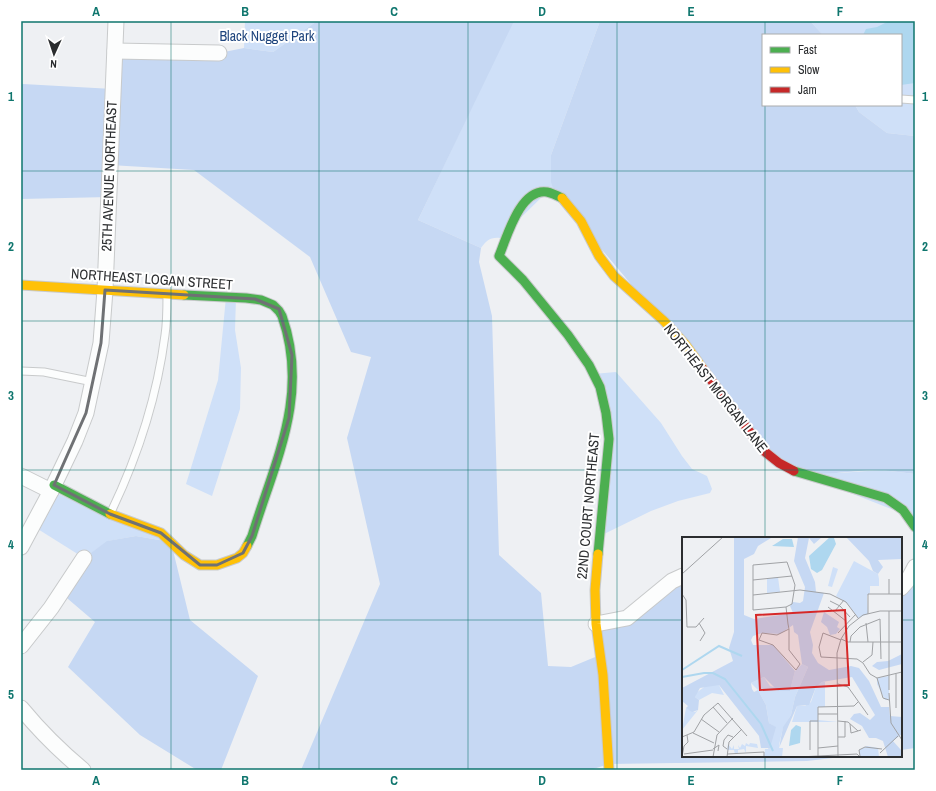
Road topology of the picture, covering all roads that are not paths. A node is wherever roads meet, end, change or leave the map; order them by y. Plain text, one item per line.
1 (116, 21) edge
2 (115, 51) junction
3 (219, 53) dead end
4 (902, 99) edge
5 (915, 100) edge
6 (499, 256) joint
7 (21, 285) edge
8 (105, 290) junction
9 (167, 293) junction
10 (21, 371) edge
11 (93, 382) junction
12 (21, 476) edge
13 (53, 488) junction
14 (110, 514) junction
15 (915, 527) edge
16 (21, 547) edge
17 (84, 558) dead end
18 (915, 567) edge
19 (682, 576) edge
20 (902, 587) edge
21 (596, 624) junction
22 (21, 646) edge
23 (21, 708) edge
24 (83, 770) edge
25 (609, 770) edge

1 - 2 street, 25TH AVENUE NORTHEAST
2 - 3 street
2 - 8 street, 25TH AVENUE NORTHEAST
4 - 5 lane
6 - 15 street, NORTHEAST MORGAN LANE
6 - 21 street, 22ND COURT NORTHEAST
7 - 8 street, NORTHEAST LOGAN STREET
8 - 9 street, NORTHEAST LOGAN STREET
8 - 11 street, 25TH AVENUE NORTHEAST
9 - 14 lane
9 - 14 street, NORTHEAST LOGAN STREET
10 - 11 lane
11 - 13 street, 25TH AVENUE NORTHEAST
12 - 13 street
13 - 14 street
13 - 16 street, 25TH AVENUE NORTHEAST
17 - 22 street
18 - 20 street
19 - 21 street
21 - 25 street, 22ND COURT NORTHEAST
23 - 24 street

